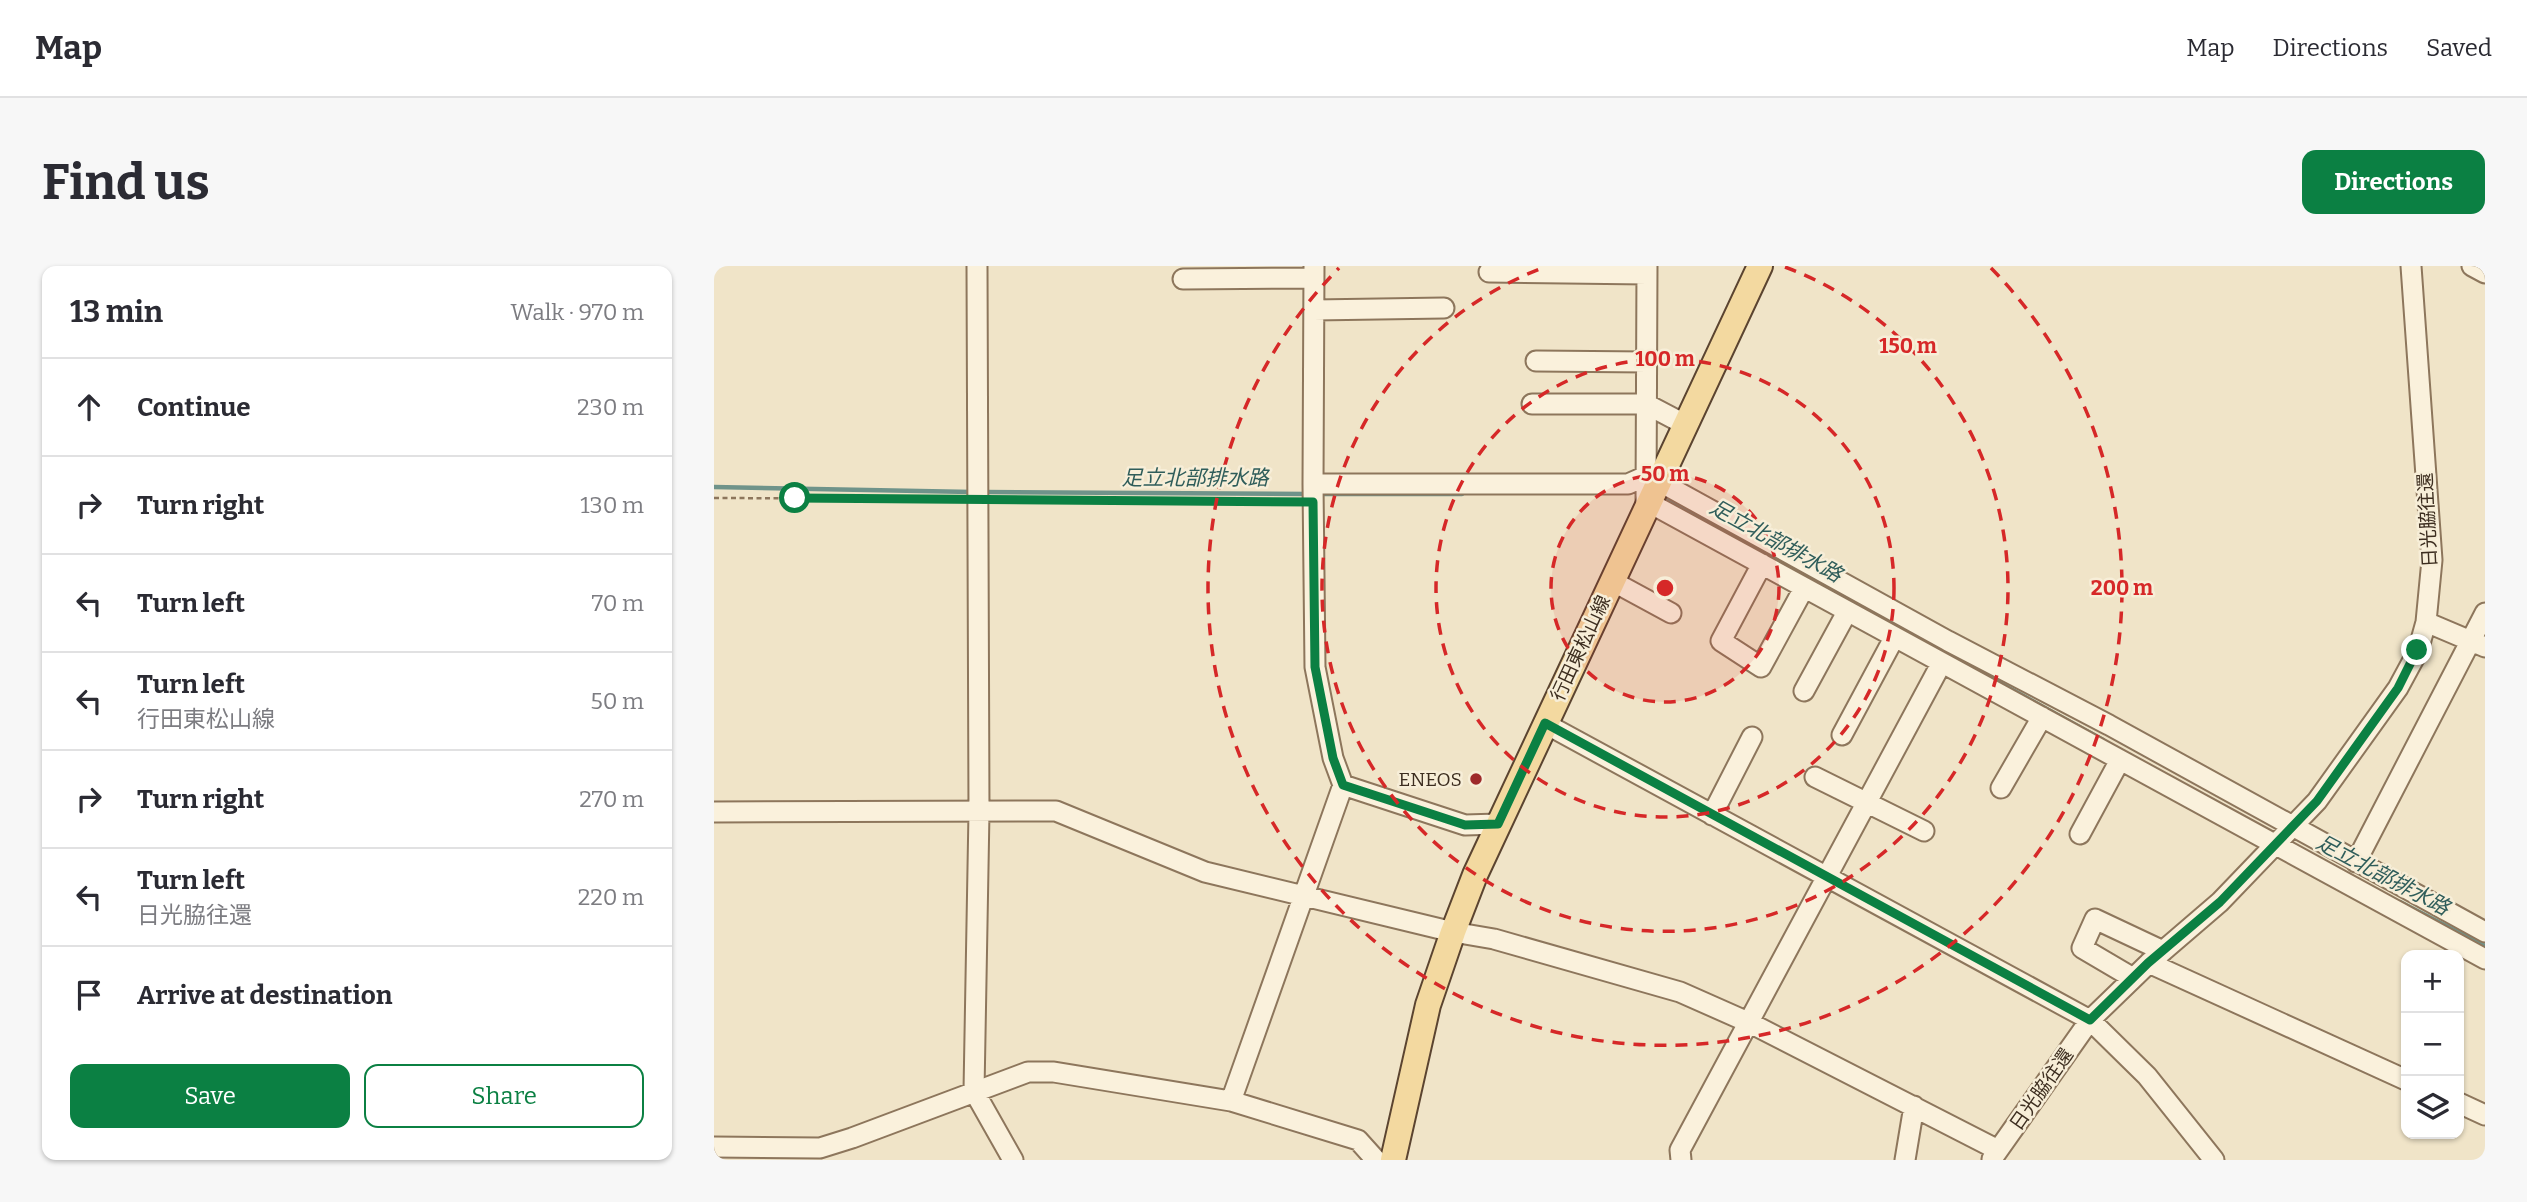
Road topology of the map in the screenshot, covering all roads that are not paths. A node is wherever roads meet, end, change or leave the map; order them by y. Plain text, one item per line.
1 (977, 266) edge
2 (1760, 266) edge
3 (2411, 266) edge
4 (2472, 266) edge
5 (1647, 270) edge
6 (1314, 272) edge
7 (1489, 272) dead end
8 (2485, 273) edge
9 (1183, 279) dead end
10 (1444, 308) dead end
11 (1314, 310) junction
12 (1536, 361) dead end
13 (1647, 362) junction
14 (1532, 404) dead end
15 (1646, 404) junction
16 (1686, 425) junction
17 (1652, 487) junction
18 (1313, 493) junction
19 (1762, 565) junction
20 (1612, 582) junction
21 (1804, 588) junction
22 (1847, 612) junction
23 (1671, 613) dead end
24 (2485, 613) edge
25 (2426, 622) junction
26 (1894, 638) junction
27 (2478, 643) edge
28 (1941, 664) junction
29 (1804, 691) dead end
30 (2042, 717) junction
31 (1545, 723) junction
32 (1843, 735) dead end
33 (1752, 737) dead end
34 (2120, 760) junction
35 (1815, 777) dead end
36 (1343, 785) junction
37 (2001, 788) dead end
38 (1867, 804) junction
39 (714, 812) edge
40 (979, 812) junction
41 (1712, 815) junction
42 (1498, 824) junction
43 (2293, 828) junction
44 (1924, 831) dead end
45 (2080, 834) dead end
46 (2276, 845) junction
47 (2356, 862) junction
48 (1828, 879) junction
49 (1303, 894) junction
50 (1453, 932) junction
51 (2485, 932) edge
52 (2155, 957) junction
53 (2485, 959) edge
54 (2133, 978) junction
55 (2090, 1020) junction
56 (1750, 1023) junction
57 (2401, 1078) edge
58 (974, 1091) junction
59 (1231, 1101) junction
60 (2464, 1105) edge
61 (1914, 1106) junction
62 (2485, 1115) edge
63 (714, 1147) edge
64 (1995, 1155) edge
65 (2213, 1159) edge
66 (1013, 1160) edge
67 (1376, 1160) edge
68 (1393, 1160) edge
69 (1681, 1160) edge
70 (1905, 1160) edge

1 - 40 street
2 - 16 main road, 行田東松山線
3 - 25 street, 日光脇往還
4 - 8 street
5 - 7 street
5 - 13 street
6 - 9 street
6 - 11 street
10 - 11 street
11 - 18 street
12 - 13 street
13 - 15 street
14 - 15 street
15 - 16 street
15 - 17 street
16 - 17 main road, 行田東松山線
17 - 18 street
17 - 19 street
17 - 20 main road, 行田東松山線
17 - 43 street
18 - 36 street
19 - 21 street
19 - 21 street
20 - 23 street
20 - 31 main road, 行田東松山線
21 - 22 street
22 - 26 street
22 - 29 street
24 - 27 street
25 - 27 street
25 - 43 street, 日光脇往還
26 - 28 street
26 - 32 street
27 - 47 street
28 - 30 street
28 - 38 street
30 - 34 street
30 - 37 street
31 - 41 street
31 - 42 main road, 行田東松山線
33 - 41 street
34 - 45 street
34 - 46 street
35 - 38 street
36 - 42 street
36 - 49 street
38 - 44 street
38 - 48 street
39 - 40 street
40 - 49 street
40 - 58 street
41 - 48 street
42 - 50 main road, 行田東松山線
43 - 46 street, 日光脇往還
43 - 47 street
46 - 52 street, 日光脇往還
46 - 53 street
47 - 51 street
48 - 55 street
48 - 56 street
49 - 50 street
49 - 59 street
50 - 56 street
50 - 68 main road, 行田東松山線
52 - 54 street, 日光脇往還
52 - 54 street
52 - 57 street
54 - 55 street, 日光脇往還
55 - 64 street, 日光脇往還
55 - 65 street
56 - 61 street
56 - 69 street
58 - 59 street
58 - 63 street
58 - 66 street
59 - 67 street
60 - 62 street
61 - 64 street
61 - 70 street

